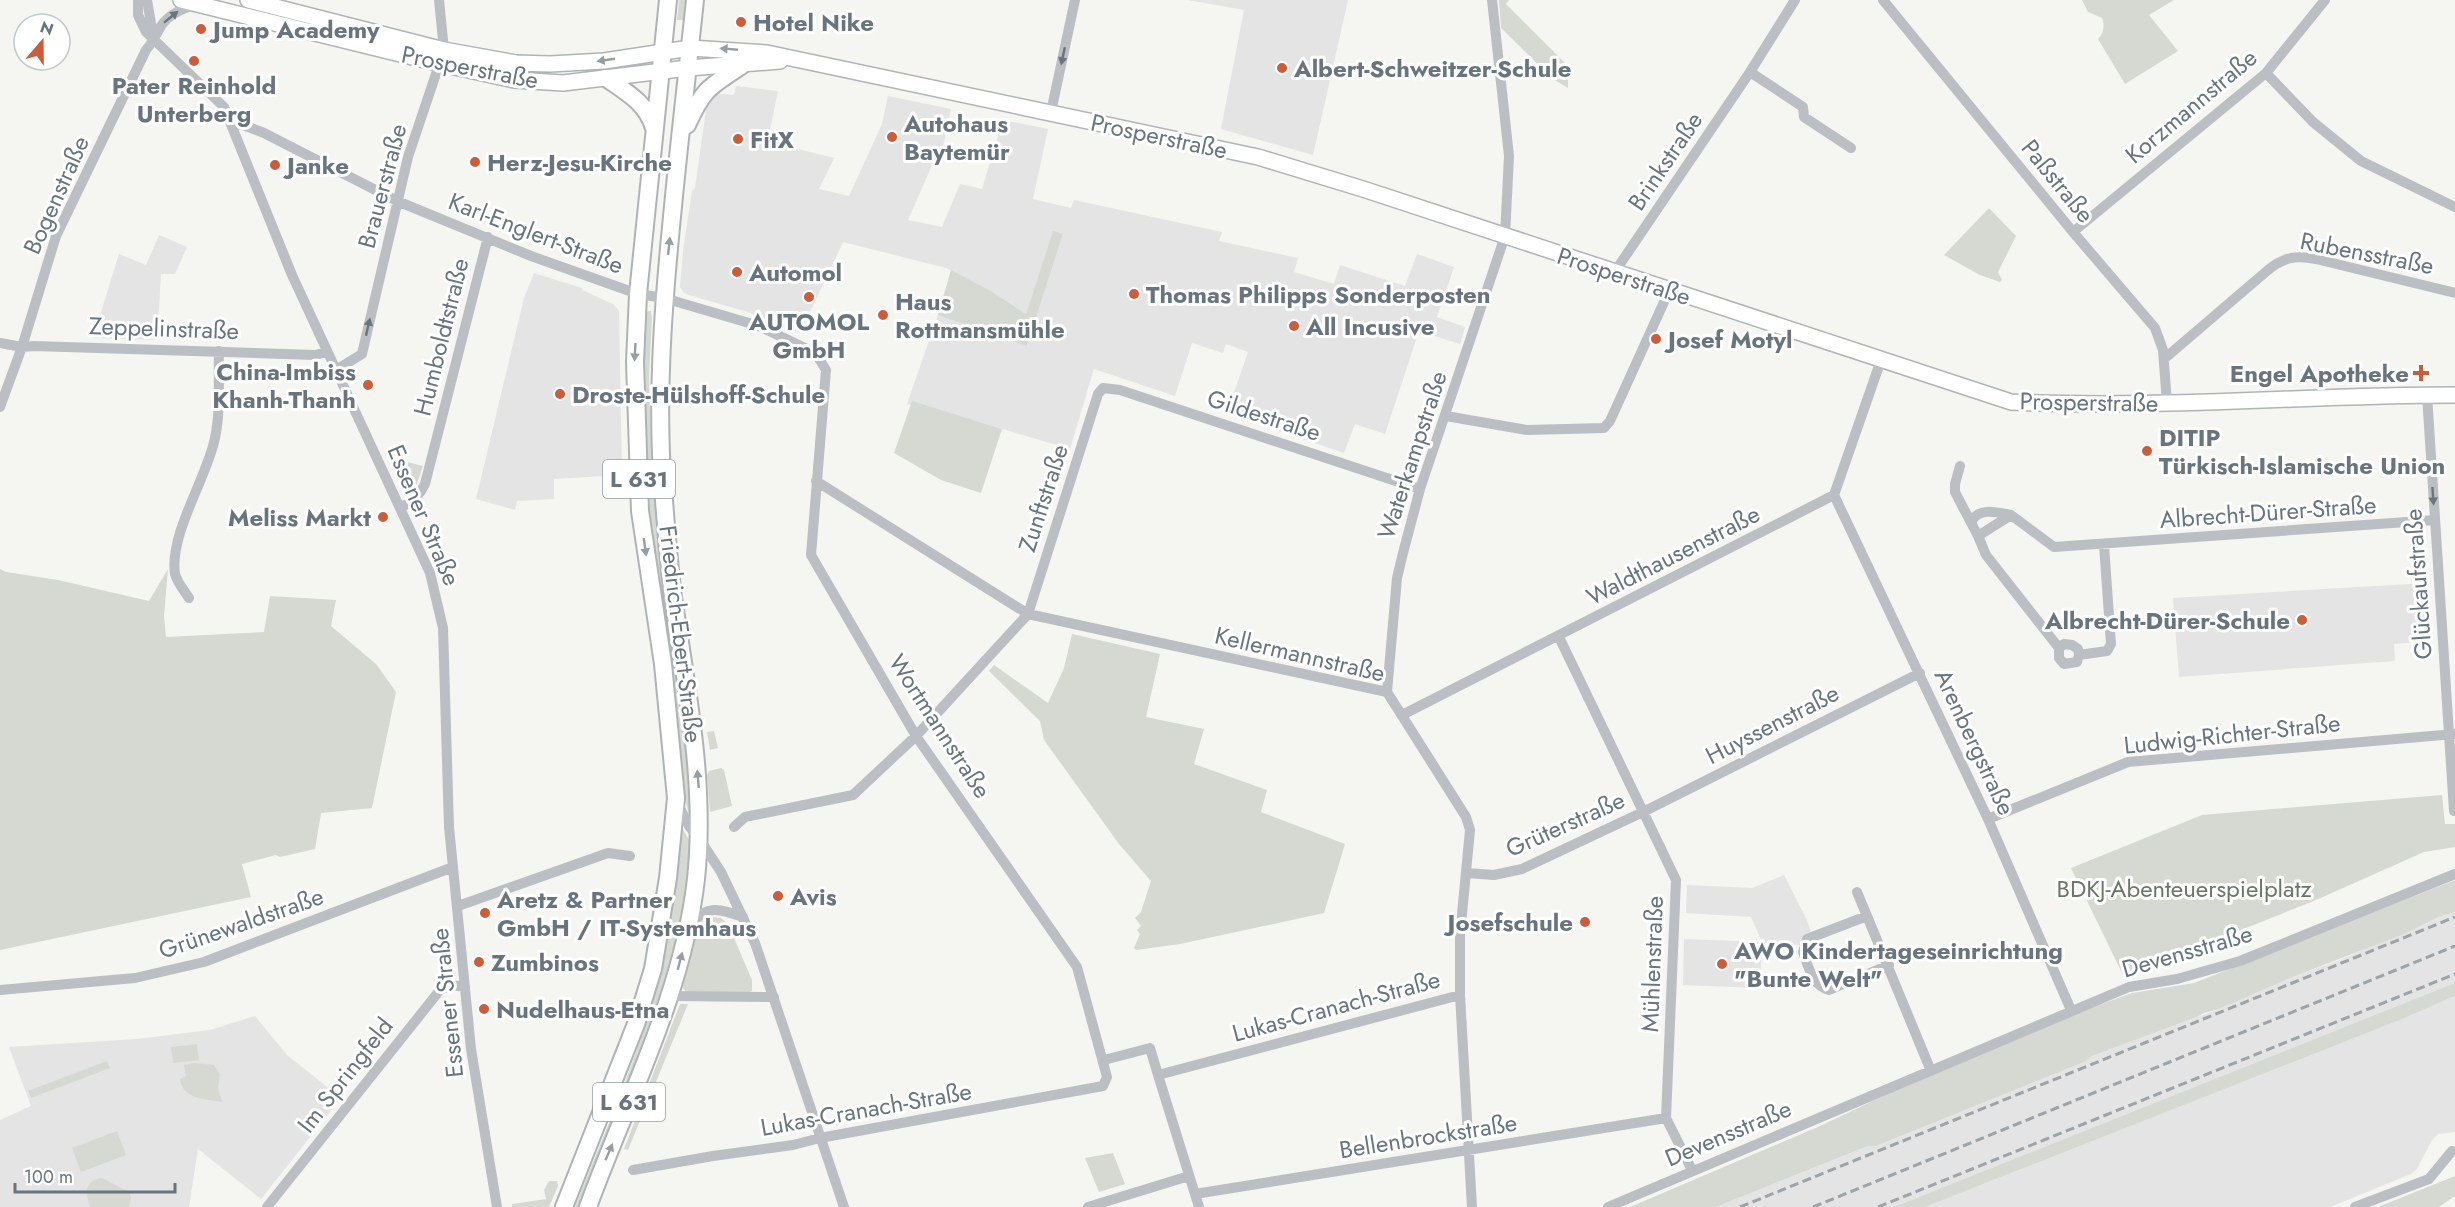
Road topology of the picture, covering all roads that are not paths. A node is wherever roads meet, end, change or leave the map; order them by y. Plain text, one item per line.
1 (138, 0) edge
2 (147, 0) edge
3 (181, 0) edge
4 (248, 0) edge
5 (439, 0) edge
6 (668, 0) edge
7 (695, 0) edge
8 (1075, 0) edge
9 (1492, 0) edge
10 (1795, 0) edge
11 (1883, 0) edge
12 (2325, 0) edge
13 (198, 4) junction
14 (154, 42) junction
15 (690, 48) junction
16 (663, 51) junction
17 (443, 57) junction
18 (801, 60) junction
19 (741, 66) junction
20 (688, 68) junction
21 (661, 71) junction
22 (1750, 72) junction
23 (2266, 73) junction
24 (606, 78) junction
25 (1051, 112) junction
26 (232, 124) junction
27 (655, 131) junction
28 (680, 140) junction
29 (1851, 148) dead end
30 (397, 201) junction
31 (2455, 207) edge
32 (2073, 232) junction
33 (1505, 236) junction
34 (488, 237) junction
35 (1614, 273) junction
36 (1669, 291) junction
37 (2455, 293) edge
38 (638, 294) junction
39 (664, 298) junction
40 (0, 343) edge
41 (22, 347) junction
42 (219, 351) junction
43 (327, 352) junction
44 (2164, 359) junction
45 (1881, 360) junction
46 (336, 370) junction
47 (826, 370) joint
48 (1098, 394) joint
49 (2427, 395) junction
50 (2455, 395) edge
51 (2167, 403) junction
52 (0, 407) edge
53 (1446, 416) junction
54 (1960, 466) dead end
55 (816, 481) junction
56 (1420, 489) junction
57 (1834, 495) junction
58 (401, 507) junction
59 (2011, 515) junction
60 (2434, 520) junction
61 (1971, 522) junction
62 (1978, 536) junction
63 (2104, 545) junction
64 (189, 598) dead end
65 (1028, 614) junction
66 (1558, 637) junction
67 (2059, 648) junction
68 (2079, 655) junction
69 (1920, 673) junction
70 (1387, 692) junction
71 (1402, 715) junction
72 (2452, 734) edge
73 (916, 736) junction
74 (676, 798) junction
75 (2454, 811) edge
76 (1643, 812) junction
77 (1988, 819) junction
78 (734, 827) dead end
79 (699, 838) junction
80 (630, 856) dead end
81 (453, 867) junction
82 (1467, 873) junction
83 (2455, 874) edge
84 (1857, 892) dead end
85 (458, 906) junction
86 (1867, 915) junction
87 (743, 917) junction
88 (689, 925) junction
89 (1889, 965) junction
90 (465, 987) junction
91 (0, 990) edge
92 (1460, 995) junction
93 (670, 996) junction
94 (774, 998) junction
95 (2071, 1010) junction
96 (1104, 1060) junction
97 (1931, 1071) junction
98 (1158, 1075) junction
99 (1106, 1084) joint
100 (1666, 1118) junction
101 (820, 1138) junction
102 (1469, 1151) junction
103 (2452, 1151) dead end
104 (633, 1170) dead end
105 (1692, 1170) junction
106 (1189, 1176) junction
107 (1195, 1194) junction
108 (267, 1207) edge
109 (497, 1207) edge
110 (564, 1207) edge
111 (588, 1207) edge
112 (844, 1207) edge
113 (1088, 1207) edge
114 (1199, 1207) edge
115 (1472, 1207) edge
116 (1608, 1207) edge
117 (2355, 1207) edge

1 - 14 street, Essener Straße
2 - 14 street
3 - 13 main road, Prosperstraße
4 - 17 main road, Prosperstraße
5 - 17 street, Brauerstraße
6 - 16 main road, Friedrich-Ebert-Straße / L 631
7 - 15 main road, Friedrich-Ebert-Straße / L 631
8 -> 25 street
9 - 33 street, Waterkampstraße
10 - 22 street, Brinkstraße
11 - 32 street, Paßstraße
12 - 23 street, Korzmannstraße
14 -> 13 street
13 - 17 main road, Prosperstraße
14 - 26 street, Essener Straße
14 - 41 street, Bogenstraße
15 - 16 main road, Prosperstraße
18 -> 15 main road, Prosperstraße
15 - 20 main road, Friedrich-Ebert-Straße / L 631
16 -> 17 main road, Prosperstraße
16 - 21 main road, Friedrich-Ebert-Straße / L 631
17 - 24 main road, Prosperstraße
17 - 30 street, Brauerstraße
18 - 19 main road, Prosperstraße
18 - 25 main road, Prosperstraße
19 - 20 main road, Prosperstraße
19 - 28 main road
20 - 21 main road, Prosperstraße
20 - 28 main road, Friedrich-Ebert-Straße / L 631
21 - 24 main road, Prosperstraße
21 - 27 main road, Friedrich-Ebert-Straße / L 631
22 - 29 street
22 - 35 street, Brinkstraße
23 - 31 street
23 - 32 street, Korzmannstraße
24 - 27 main road
25 - 33 main road, Prosperstraße
26 - 30 street, Karl-Englert-Straße
26 - 43 street, Essener Straße
27 - 38 main road, Friedrich-Ebert-Straße / L 631
39 -> 28 main road, Friedrich-Ebert-Straße / L 631
30 - 34 street, Karl-Englert-Straße
46 -> 30 street, Brauerstraße
32 - 44 street, Paßstraße
33 - 35 main road, Prosperstraße
33 - 53 street, Waterkampstraße
34 - 38 street, Karl-Englert-Straße
34 - 58 street, Humboldtstraße
35 - 36 main road, Prosperstraße
36 - 45 main road, Prosperstraße
36 - 53 street
37 - 44 street, Rubensstraße
38 - 39 street, Karl-Englert-Straße
38 -> 74 main road, Friedrich-Ebert-Straße / L 631
39 - 47 street, Karl-Englert-Straße
79 -> 39 main road, Friedrich-Ebert-Straße / L 631
40 - 41 street, Zeppelinstraße
41 - 42 street, Zeppelinstraße
41 - 52 street, Bogenstraße
42 - 43 street, Zeppelinstraße
42 - 64 street
43 - 46 street, Essener Straße
44 - 51 street, Paßstraße
45 - 51 main road, Prosperstraße
45 - 57 street
46 - 58 street, Essener Straße
47 - 55 street, Wortmannstraße
48 - 56 street, Gildestraße
48 - 65 street, Zunftstraße
49 - 50 main road, Prosperstraße
49 - 51 main road, Prosperstraße
49 -> 60 street, Glückaufstraße
53 - 56 street, Waterkampstraße
54 - 61 street
55 - 65 street, Kellermannstraße
55 - 73 street, Wortmannstraße
56 - 70 street, Waterkampstraße
57 - 66 street, Waldthausenstraße
57 - 69 street, Arenbergstraße
58 - 81 street, Essener Straße
59 - 61 street
59 - 62 street
59 - 63 street, Albrecht-Dürer-Straße
60 - 63 street, Albrecht-Dürer-Straße
60 - 72 street, Glückaufstraße
61 - 62 street
62 - 67 street
63 - 68 street
65 - 70 street, Kellermannstraße
65 - 73 street
66 - 71 street, Waldthausenstraße
66 - 76 street, Mühlenstraße
67 - 68 street
67 - 68 street
69 - 76 street, Huyssenstraße
69 - 77 street, Arenbergstraße
70 - 71 street, Kellermannstraße
71 - 82 street, Kellermannstraße
72 - 75 street, Glückaufstraße
72 - 77 street, Ludwig-Richter-Straße
73 - 78 street
73 - 96 street, Wortmannstraße
74 - 79 street, Friedrich-Ebert-Straße
74 - 110 main road, Friedrich-Ebert-Straße / L 631
76 - 82 street, Grüterstraße
76 - 100 street, Mühlenstraße
77 - 95 street, Arenbergstraße
79 - 87 street, Friedrich-Ebert-Straße
79 - 88 main road, L 631
80 - 85 street
81 - 85 street, Essener Straße
81 - 91 street, Grünewaldstraße
82 - 92 street, Kellermannstraße
83 - 95 street, Devensstraße
84 - 86 street
85 - 90 street, Essener Straße
86 - 89 street
86 - 89 street
87 - 88 street
87 - 94 street, Friedrich-Ebert-Straße
93 -> 88 main road, L 631
89 - 97 street
90 - 108 street, Im Springfeld
90 - 109 street, Essener Straße
92 - 98 street, Lukas-Cranach-Straße
92 - 102 street, Kellermannstraße
93 - 94 street
111 -> 93 main road, L 631
94 - 101 street, Friedrich-Ebert-Straße
95 - 97 street, Devensstraße
96 - 98 street
96 - 99 street, Wortmannstraße
97 - 105 street, Devensstraße
98 - 106 street
99 - 101 street, Lukas-Cranach-Straße
100 - 102 street, Bellenbrockstraße
100 - 105 street, Mühlenstraße
101 - 104 street, Lukas-Cranach-Straße
101 - 112 street, Friedrich-Ebert-Straße
102 - 107 street, Bellenbrockstraße
102 - 115 street, Kellermannstraße
103 - 117 street
105 - 116 street, Devensstraße
106 - 107 street
106 - 113 street
107 - 114 street

